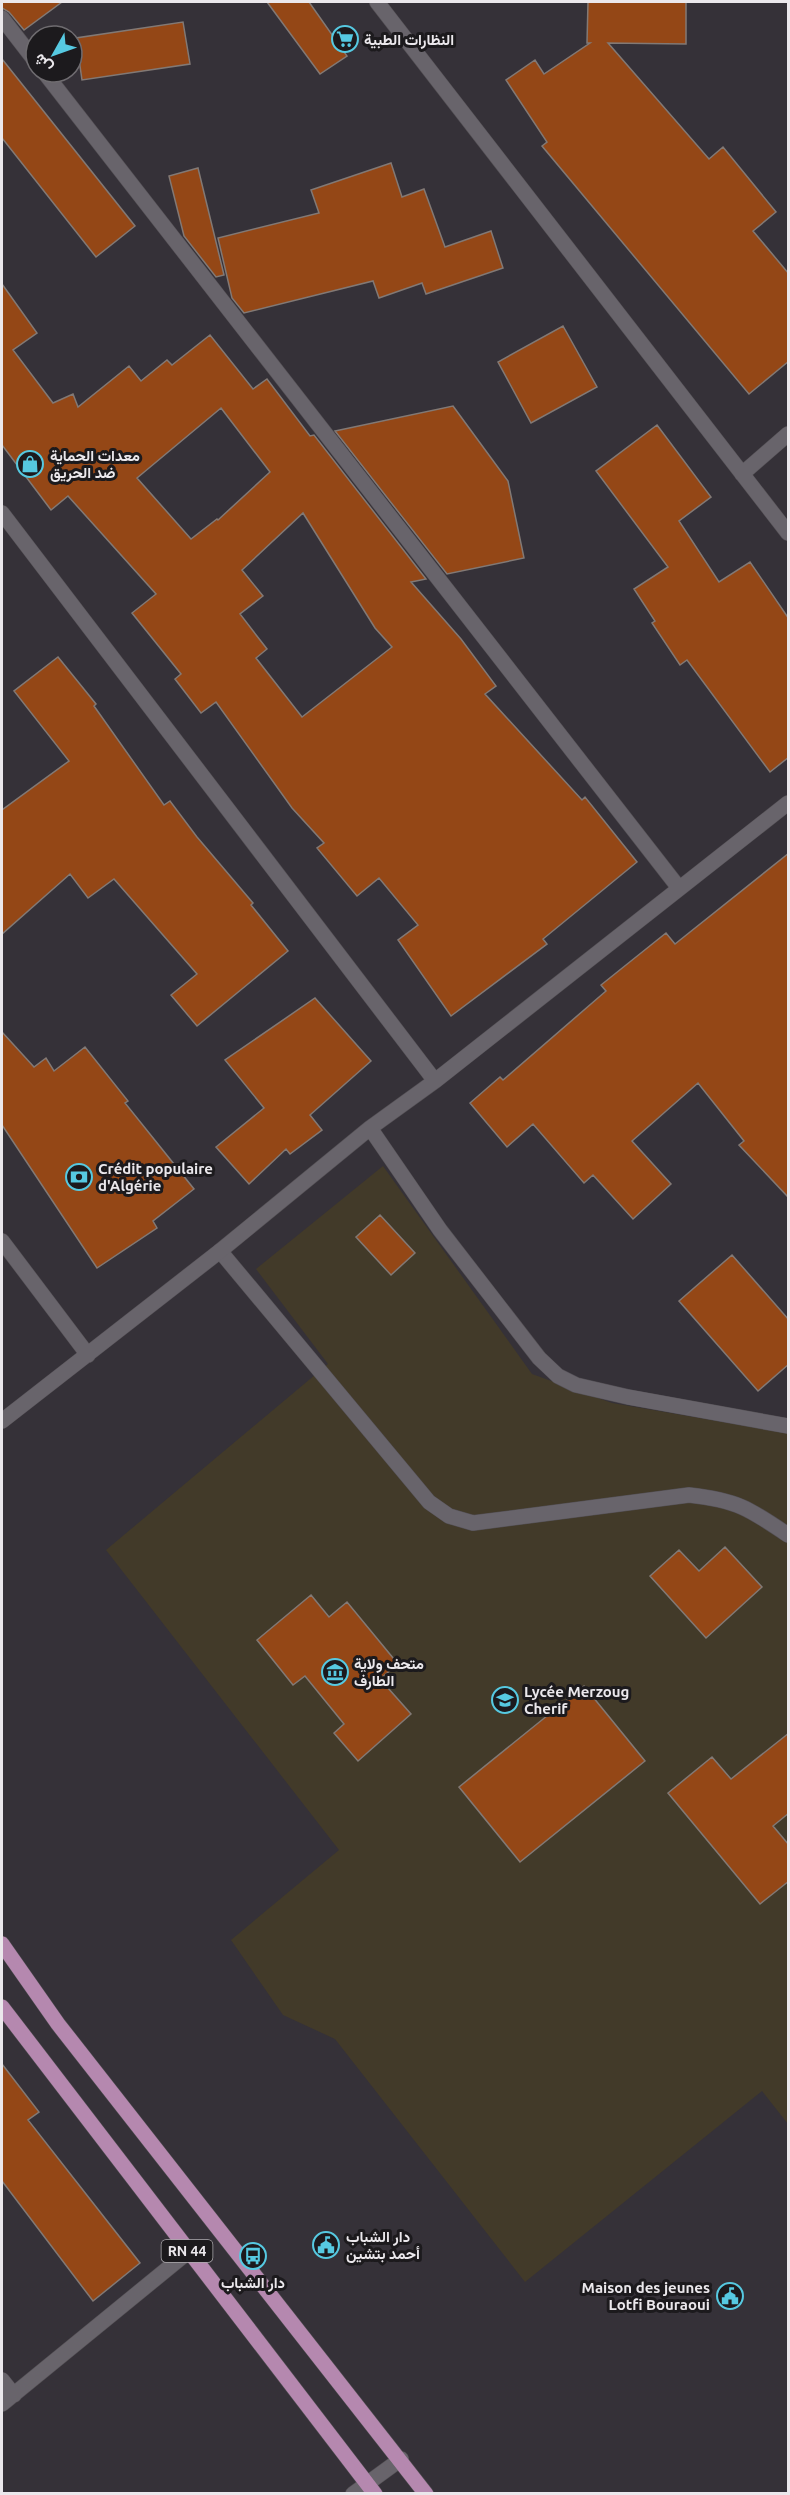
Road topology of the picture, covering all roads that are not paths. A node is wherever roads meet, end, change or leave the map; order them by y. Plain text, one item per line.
1 (377, 2) edge
2 (2, 18) edge
3 (24, 46) edge
4 (53, 84) edge
5 (789, 434) edge
6 (742, 474) junction
7 (2, 513) edge
8 (789, 534) edge
9 (789, 802) edge
10 (679, 888) junction
11 (435, 1081) junction
12 (370, 1128) junction
13 (2, 1241) edge
14 (219, 1251) junction
15 (88, 1355) junction
16 (2, 1421) edge
17 (789, 1426) edge
18 (789, 1535) edge
19 (2, 1944) edge
20 (2, 2007) edge
21 (188, 2252) junction
22 (2, 2380) edge
23 (8, 2400) edge
24 (401, 2459) junction
25 (371, 2488) edge
26 (353, 2493) edge
27 (426, 2493) edge

1 - 6 street
2 - 3 street
4 - 10 street
5 - 6 street
6 - 8 street
7 - 11 street
9 - 10 street
10 - 11 street
11 - 12 street
12 - 14 street
12 - 17 street
13 - 15 street
14 - 15 street
14 - 18 street
15 - 16 street
19 - 24 main road
20 - 21 main road, RN 44
21 - 23 street
21 - 25 main road, RN 44
22 - 23 street
24 - 25 street
24 - 27 main road
25 - 26 street

